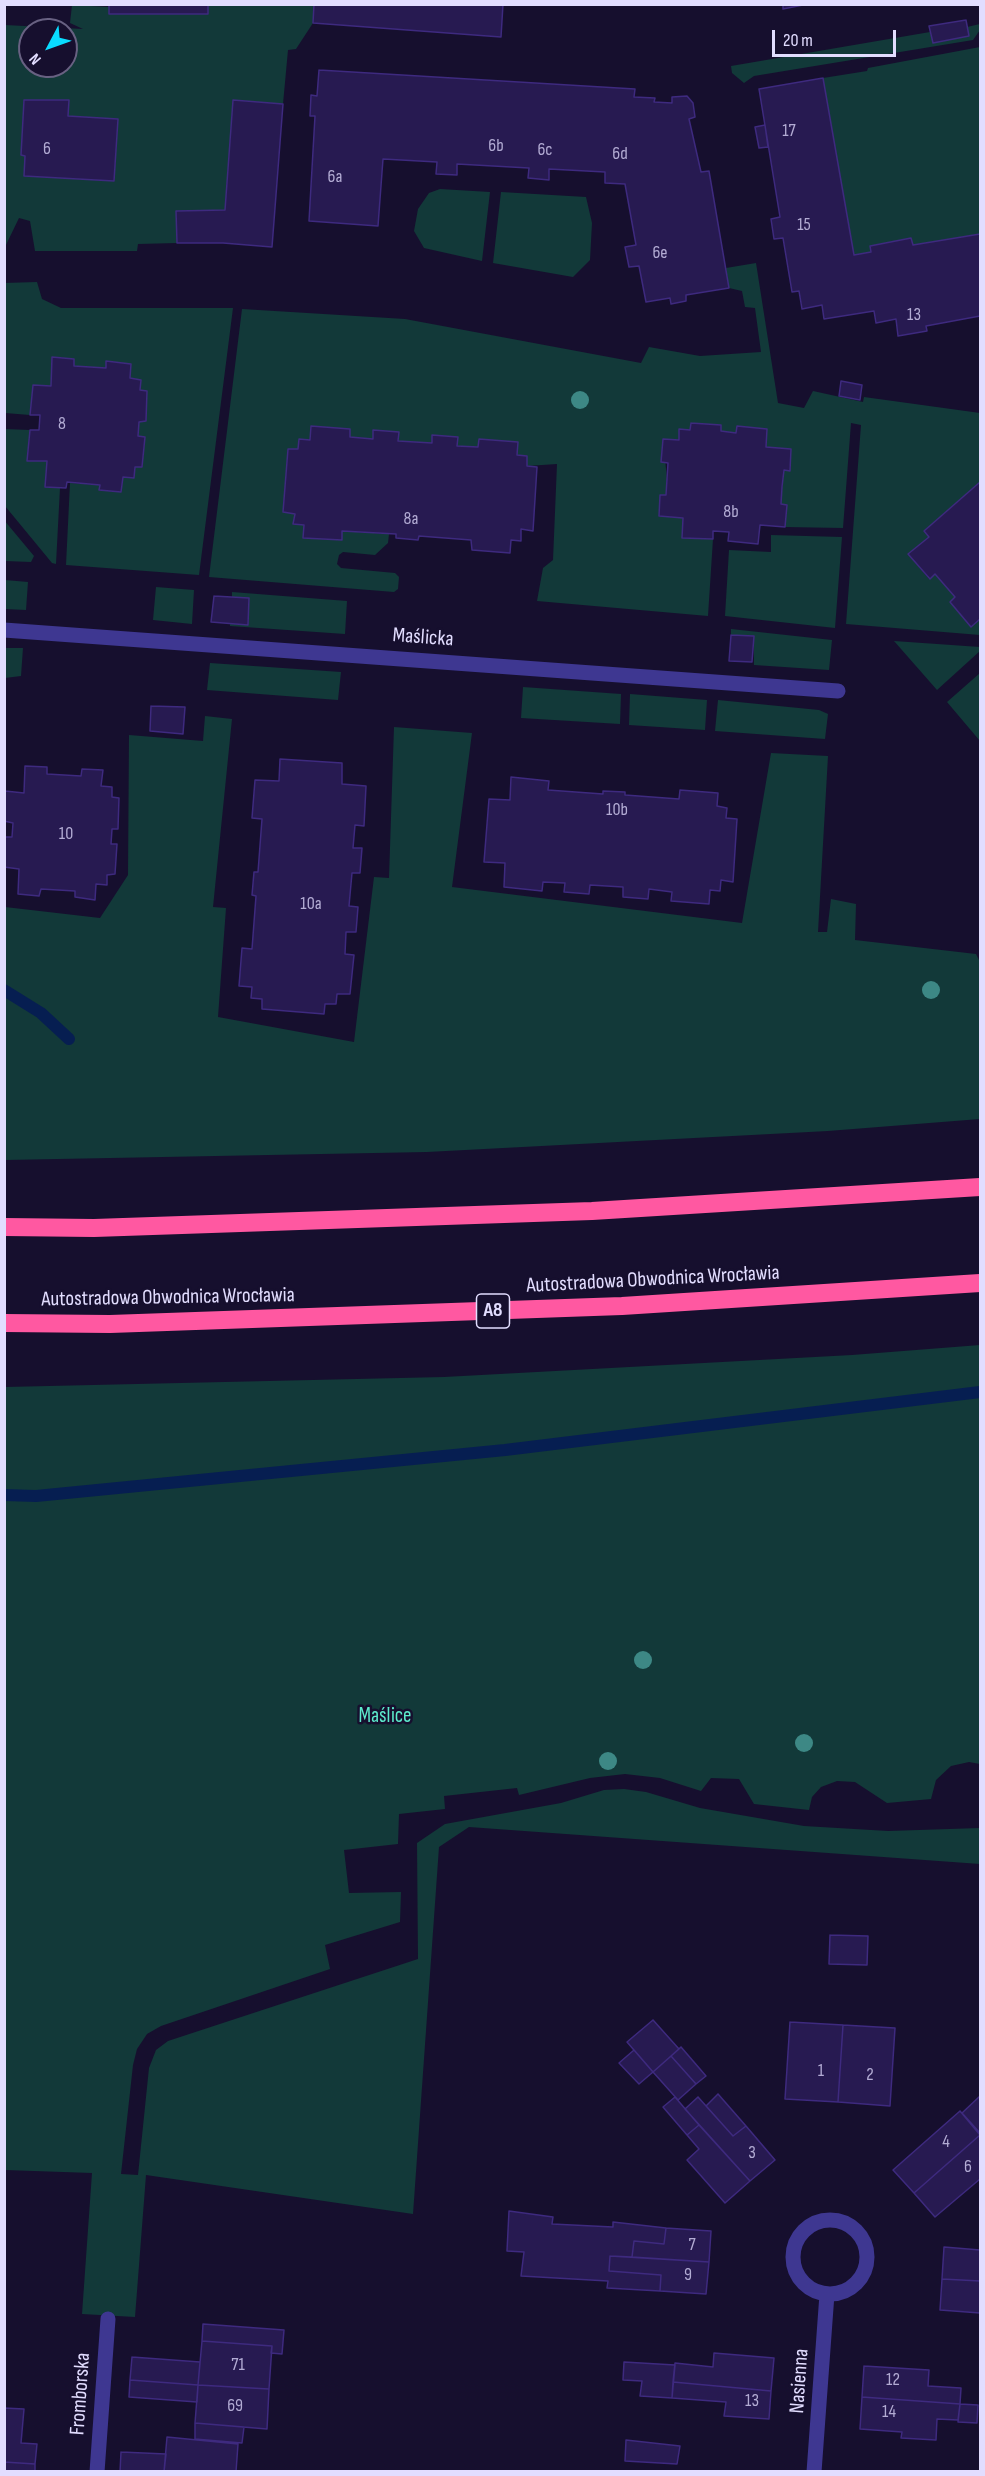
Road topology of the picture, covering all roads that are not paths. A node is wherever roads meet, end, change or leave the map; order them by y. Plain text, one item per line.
1 (4, 630) edge
2 (837, 691) dead end
3 (981, 1187) edge
4 (4, 1227) edge
5 (981, 1283) edge
6 (4, 1323) edge
7 (827, 2294) junction
8 (108, 2319) dead end
9 (97, 2472) edge
10 (814, 2472) edge

1 - 2 street, Maślicka
3 - 4 highway
5 - 6 highway, Autostradowa Obwodnica Wrocławia / A8
7 - 7 street
7 - 10 street, Nasienna
8 - 9 street, Fromborska

